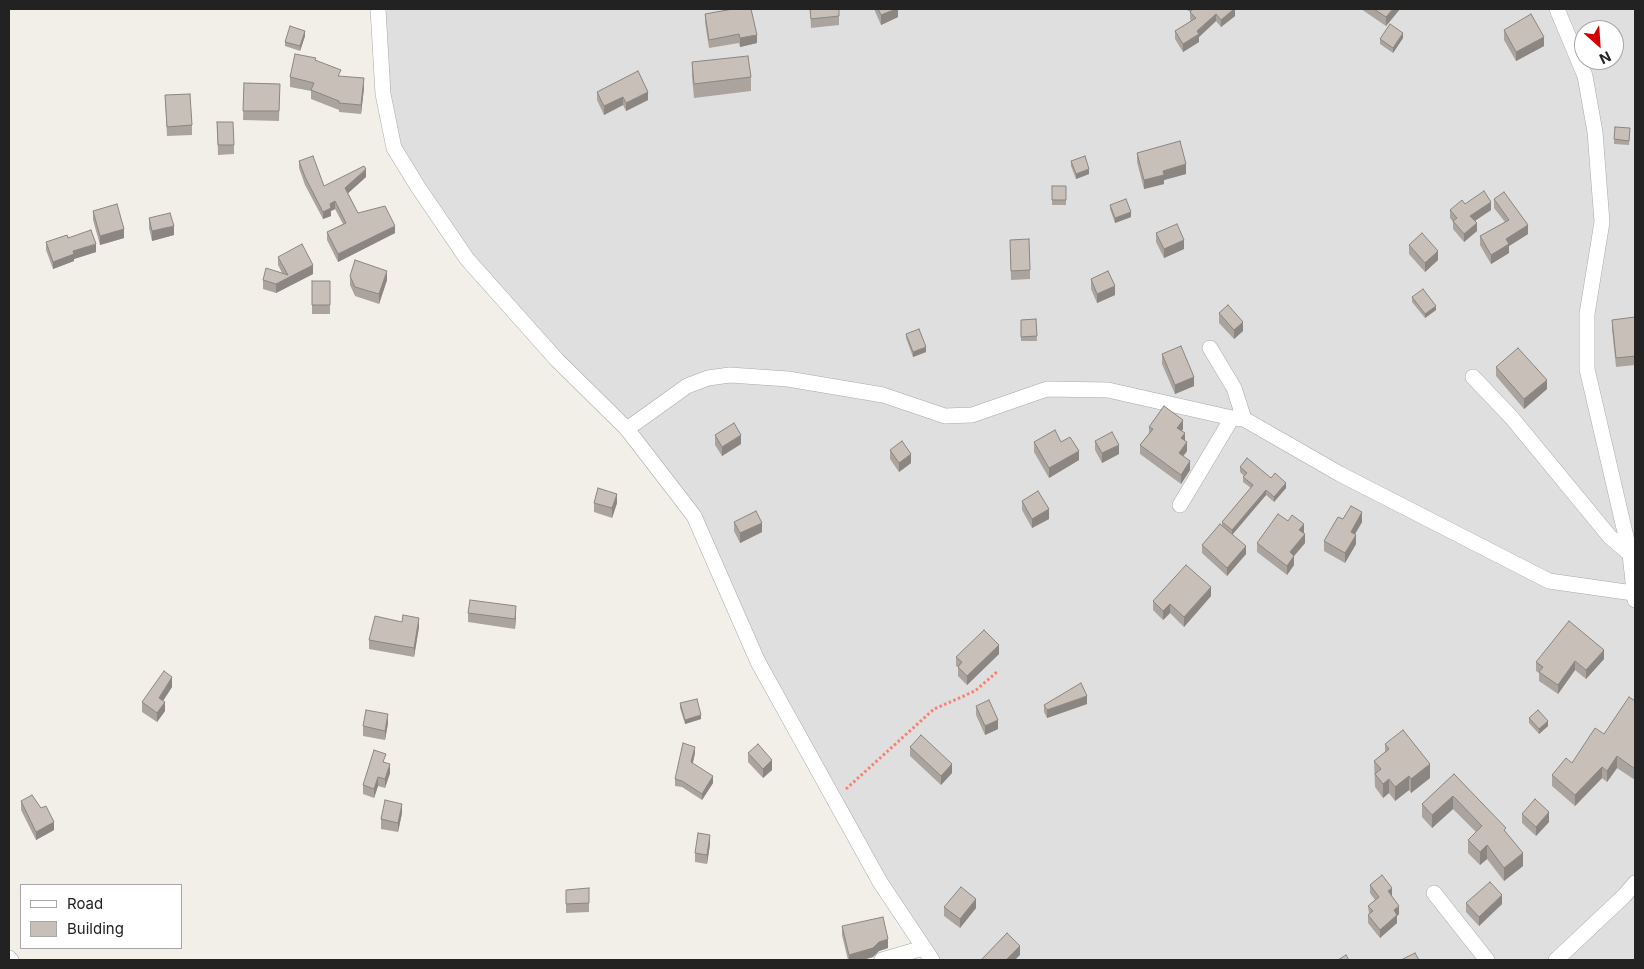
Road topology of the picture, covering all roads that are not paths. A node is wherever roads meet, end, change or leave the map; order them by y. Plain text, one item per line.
1 (378, 9) edge
2 (1557, 9) edge
3 (1210, 348) dead end
4 (1473, 377) dead end
5 (1238, 418) junction
6 (627, 429) junction
7 (1180, 504) dead end
8 (1630, 554) junction
9 (1634, 597) edge
10 (1635, 883) edge
11 (1434, 892) dead end
12 (927, 954) edge
13 (882, 960) edge
14 (1487, 960) edge
15 (1556, 960) edge

1 - 6 street
2 - 8 street
3 - 5 street
4 - 8 street
5 - 6 street
5 - 7 street
5 - 9 street
6 - 12 street
8 - 9 street
10 - 15 street
11 - 14 street
12 - 13 street

